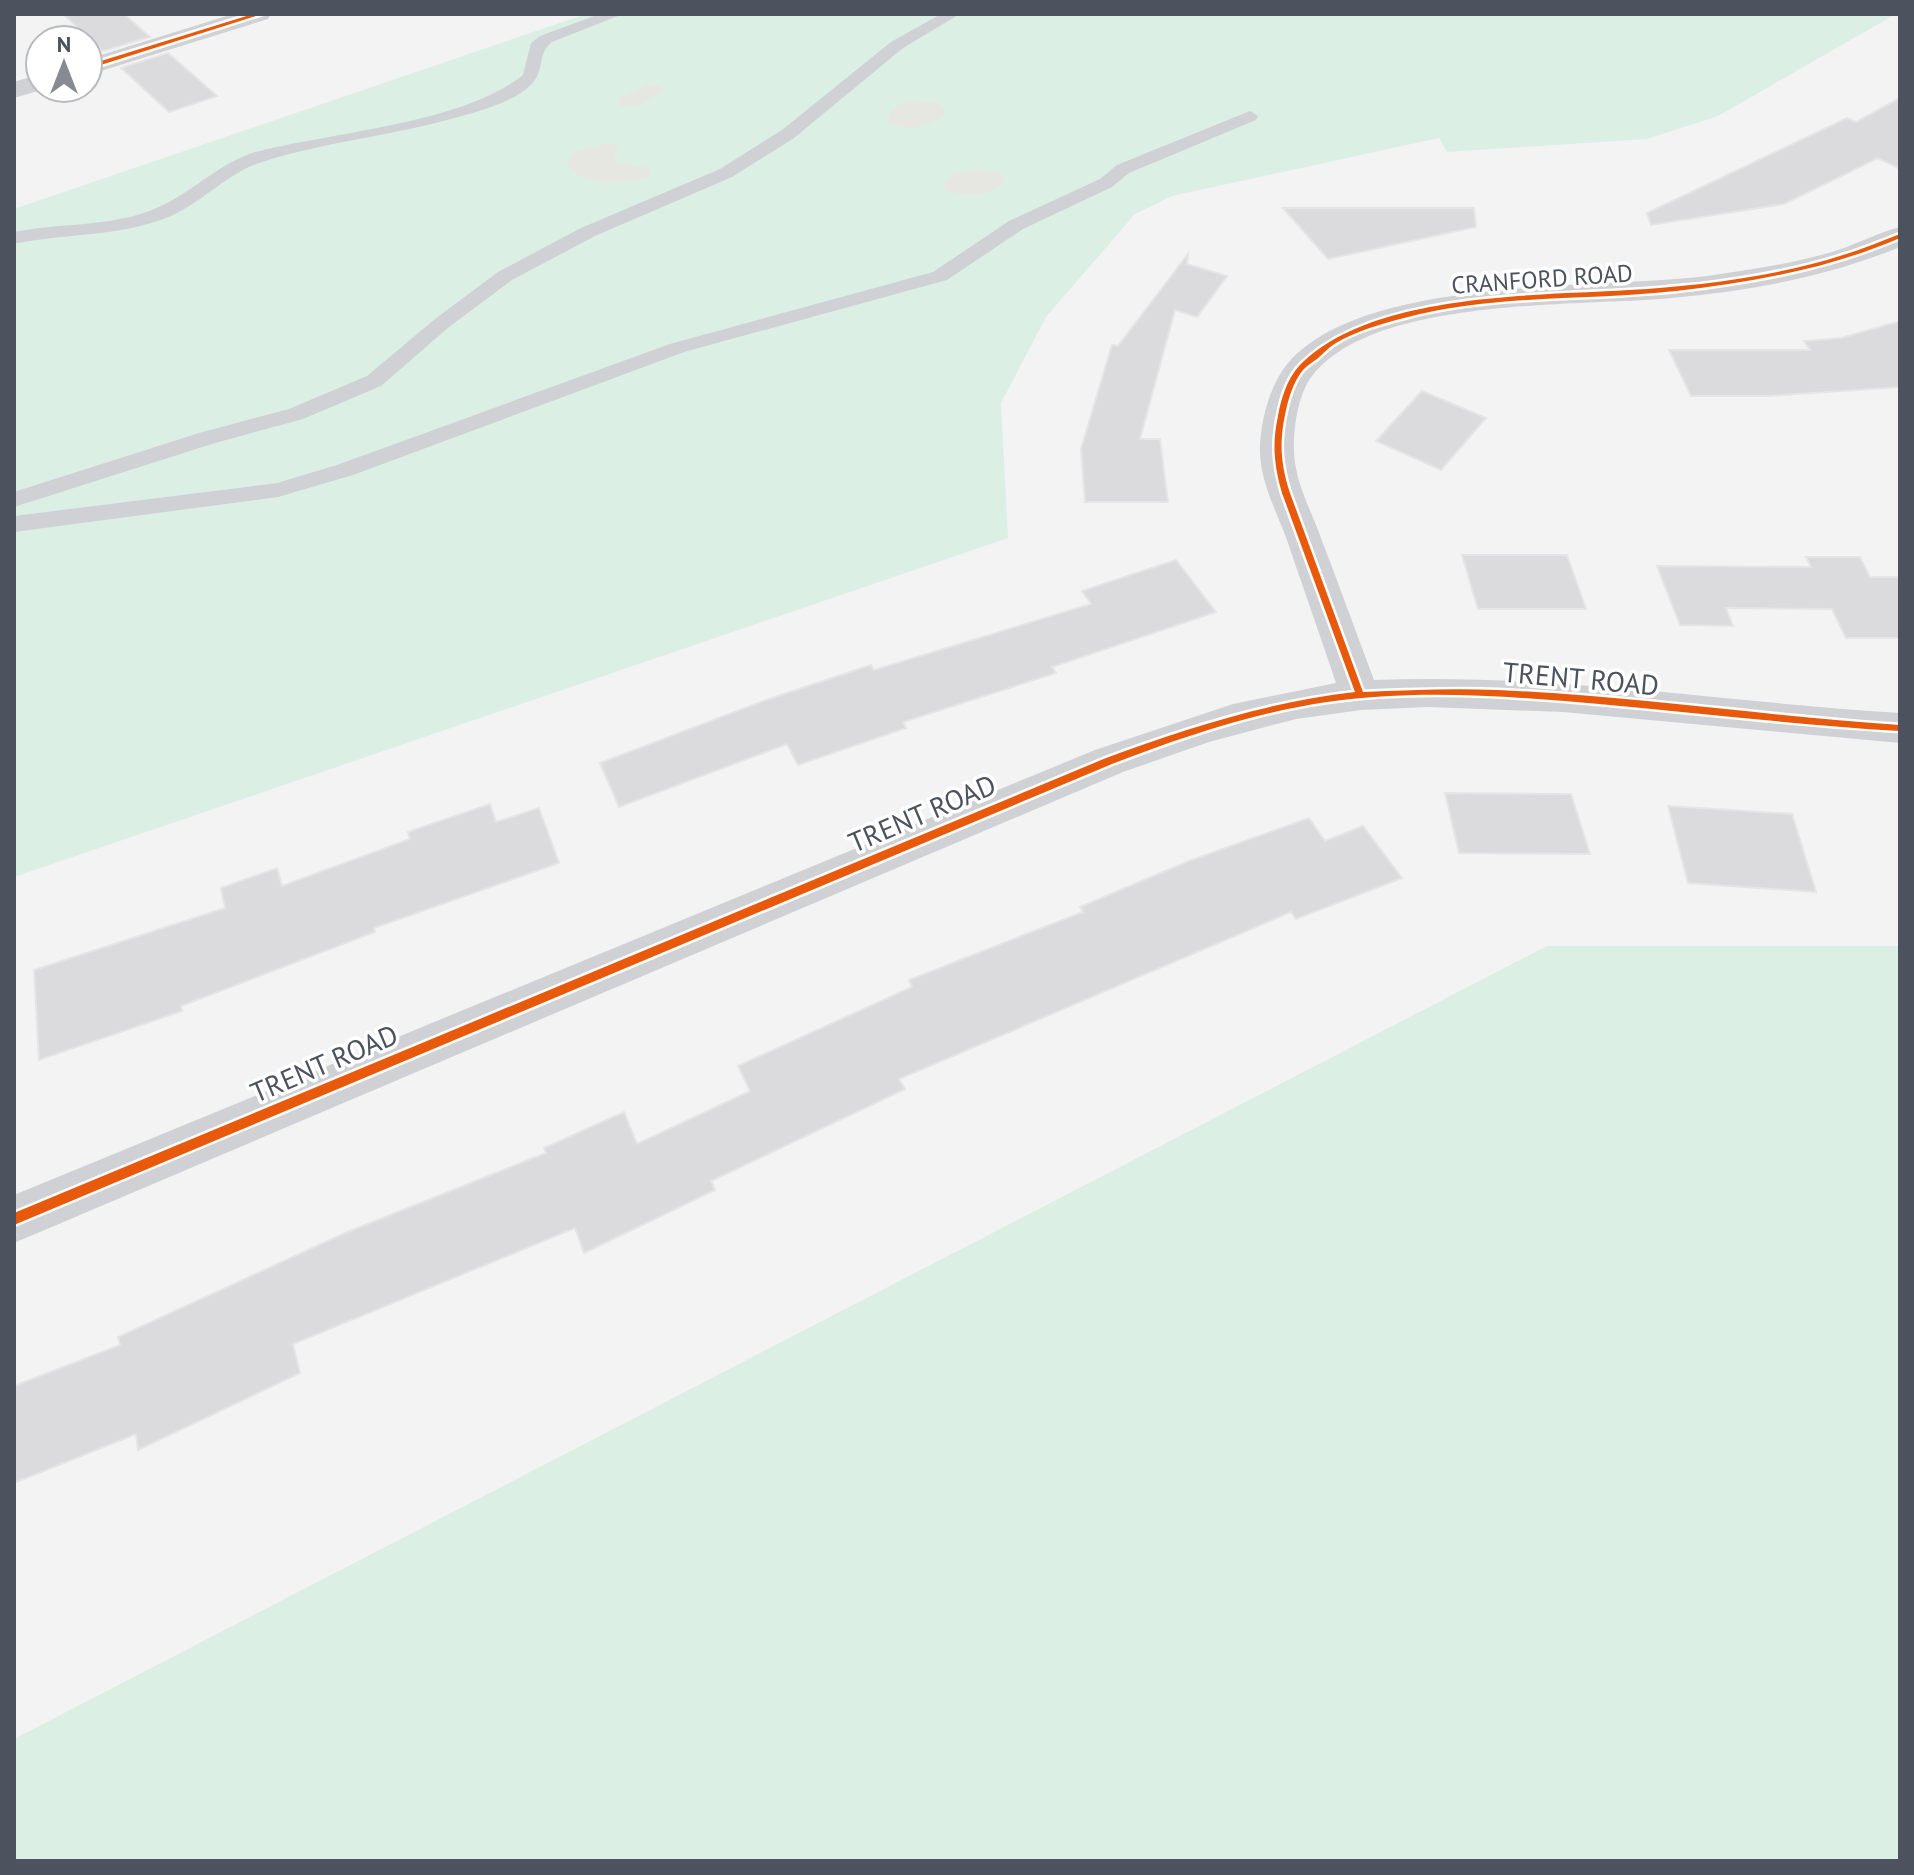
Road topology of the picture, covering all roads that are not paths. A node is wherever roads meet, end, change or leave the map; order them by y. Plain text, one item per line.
1 (259, 14) edge
2 (615, 14) edge
3 (952, 14) edge
4 (104, 62) edge
5 (1250, 116) dead end
6 (1900, 236) edge
7 (14, 238) edge
8 (14, 500) edge
9 (14, 524) edge
10 (1360, 695) junction
11 (1900, 728) edge
12 (14, 1219) edge

1 - 4 street
2 - 7 lane
3 - 8 lane
5 - 9 lane
6 - 10 street, CRANFORD ROAD
10 - 11 street, TRENT ROAD
10 - 12 street, TRENT ROAD

